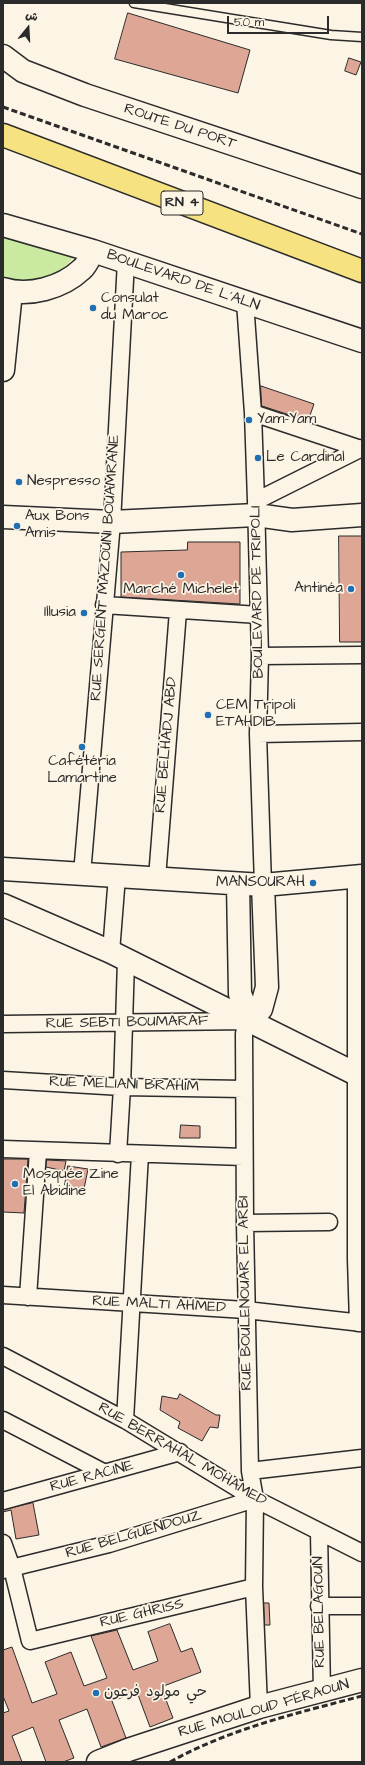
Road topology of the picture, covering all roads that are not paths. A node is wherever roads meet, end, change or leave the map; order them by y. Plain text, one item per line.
1 (134, 3) edge
2 (362, 37) edge
3 (3, 56) edge
4 (3, 135) edge
5 (362, 187) edge
6 (3, 225) edge
7 (93, 251) junction
8 (126, 261) junction
9 (362, 271) edge
10 (7, 290) edge
11 (245, 302) junction
12 (362, 341) edge
13 (3, 370) edge
14 (253, 413) junction
15 (361, 449) edge
16 (256, 508) junction
17 (362, 515) edge
18 (3, 517) edge
19 (112, 522) junction
20 (104, 605) junction
21 (178, 611) junction
22 (259, 614) junction
23 (362, 655) edge
24 (260, 656) junction
25 (362, 732) edge
26 (258, 734) junction
27 (4, 870) edge
28 (82, 874) junction
29 (117, 876) junction
30 (359, 876) edge
31 (157, 878) junction
32 (238, 884) junction
33 (263, 885) junction
34 (3, 905) edge
35 (359, 943) edge
36 (118, 956) junction
37 (251, 1021) junction
38 (3, 1024) edge
39 (123, 1024) junction
40 (359, 1025) edge
41 (359, 1075) edge
42 (3, 1080) edge
43 (122, 1087) junction
44 (244, 1089) junction
45 (3, 1149) edge
46 (38, 1151) junction
47 (118, 1154) junction
48 (140, 1154) junction
49 (244, 1157) junction
50 (329, 1222) dead end
51 (244, 1223) junction
52 (359, 1260) edge
53 (3, 1295) edge
54 (28, 1297) junction
55 (132, 1304) junction
56 (246, 1310) junction
57 (360, 1323) edge
58 (3, 1356) edge
59 (3, 1420) edge
60 (126, 1420) junction
61 (180, 1452) junction
62 (362, 1458) edge
63 (250, 1471) junction
64 (106, 1473) junction
65 (255, 1499) junction
66 (3, 1501) edge
67 (319, 1532) junction
68 (3, 1543) edge
69 (362, 1553) edge
70 (8, 1569) edge
71 (254, 1587) junction
72 (319, 1606) junction
73 (362, 1606) edge
74 (362, 1680) edge
75 (322, 1692) junction
76 (259, 1707) junction
77 (98, 1762) edge

1 - 2 lane
3 - 5 main road, ROUTE DU PORT
4 - 9 main road, RN 4
6 - 7 main road, BOULEVARD DE L'ALN
7 - 8 main road, BOULEVARD DE L'ALN
7 - 10 main road
8 - 11 main road, BOULEVARD DE L'ALN
8 - 19 street, RUE SERGENT MAZOUNI BOUAMRANE
10 - 13 main road
11 - 12 main road, BOULEVARD DE L'ALN
11 - 14 street, BOULEVARD DE TRIPOLI
14 - 15 street
14 - 16 street, BOULEVARD DE TRIPOLI
15 - 16 street
16 - 17 main road
16 - 19 main road
16 - 22 street, BOULEVARD DE TRIPOLI
18 - 19 main road
19 - 20 street, RUE SERGENT MAZOUNI BOUAMRANE
20 - 21 street
20 - 28 street, RUE SERGENT MAZOUNI BOUAMRANE
21 - 22 street
21 - 31 street, RUE BELHADJ ABD
22 - 24 street, BOULEVARD DE TRIPOLI
23 - 24 street
24 - 26 street, BOULEVARD DE TRIPOLI
25 - 26 street
26 - 33 street, BOULEVARD DE TRIPOLI
27 - 28 main road
28 - 29 main road
29 - 31 main road
29 - 36 street
30 - 33 main road
30 - 35 street
31 - 32 main road
32 - 33 main road
32 - 37 main road
33 - 37 main road, BOULEVARD DE TRIPOLI
34 - 36 main road
35 - 40 street
36 - 37 main road
36 - 39 street
37 - 39 street, RUE SEBTI BOUMARAF
37 - 41 main road
37 - 44 street, RUE BOULENOUAR EL ARBI
38 - 39 street, RUE SEBTI BOUMARAF
39 - 43 street
40 - 41 street
41 - 52 street
42 - 43 street, RUE MELIANI BRAHIM
43 - 44 street, RUE MELIANI BRAHIM
43 - 47 street
44 - 49 street, RUE BOULENOUAR EL ARBI
45 - 46 street
46 - 47 street
46 - 54 street
47 - 48 street
48 - 49 street
48 - 55 street
49 - 51 street, RUE BOULENOUAR EL ARBI
50 - 51 street
51 - 56 street, RUE BOULENOUAR EL ARBI
52 - 57 street
53 - 54 street, RUE MALTI AHMED
54 - 55 street, RUE MALTI AHMED
55 - 56 street, RUE MALTI AHMED
55 - 60 street
56 - 57 street, RUE MALTI AHMED
56 - 63 street, RUE BOULENOUAR EL ARBI
58 - 60 street, RUE BERRAHAL MOHAMED
59 - 64 street
60 - 61 street, RUE BERRAHAL MOHAMED
61 - 64 street, RUE RACINE
61 - 65 street, RUE BERRAHAL MOHAMED
62 - 63 street
63 - 65 street, RUE BOULENOUAR EL ARBI
64 - 66 street, RUE RACINE
65 - 67 street, RUE BERRAHAL MOHAMED
65 - 70 street, RUE BELGUENDOUZ
65 - 71 street, RUE BOULENOUAR EL ARBI
67 - 69 street, RUE BERRAHAL MOHAMED
67 - 72 street, RUE BELAGOUN
68 - 70 street
70 - 71 street, RUE GHRISS
71 - 76 street, RUE BOULENOUAR EL ARBI
72 - 73 street
72 - 75 street, RUE BELAGOUN
74 - 75 main road, RUE MOULOUD FÉRAOUN
75 - 76 main road, RUE MOULOUD FÉRAOUN
76 - 77 main road, RUE MOULOUD FÉRAOUN

